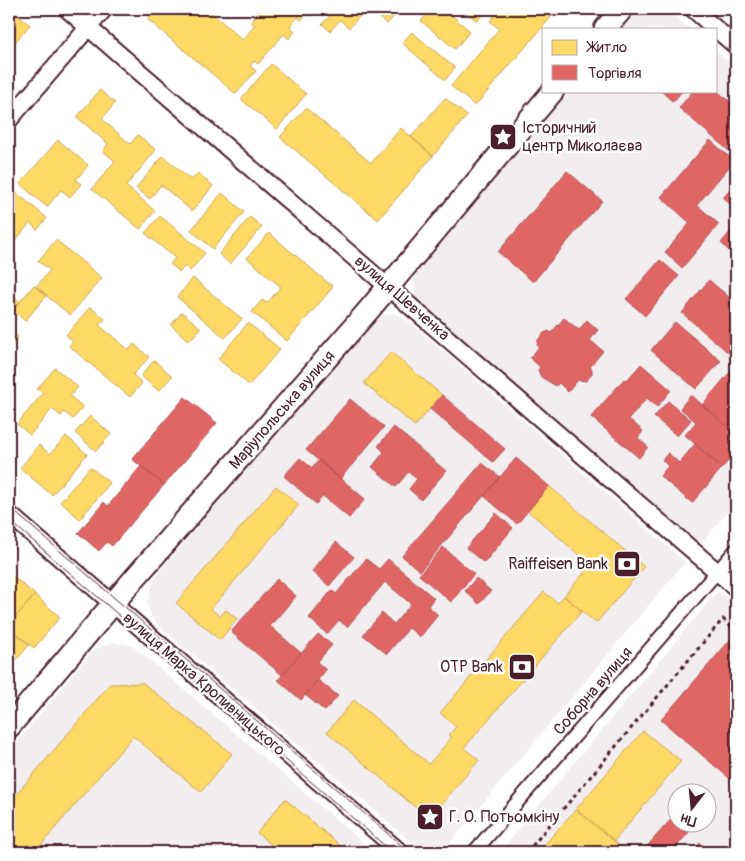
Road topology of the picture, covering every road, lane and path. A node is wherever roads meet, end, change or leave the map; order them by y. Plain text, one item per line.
1 (67, 9) edge
2 (104, 9) edge
3 (622, 9) edge
4 (693, 9) edge
5 (88, 27) junction
6 (606, 28) edge
7 (715, 28) edge
8 (718, 31) edge
9 (736, 46) edge
10 (552, 92) edge
11 (9, 120) edge
12 (388, 286) junction
13 (9, 514) edge
14 (736, 550) edge
15 (718, 572) junction
16 (736, 588) edge
17 (112, 604) junction
18 (736, 631) edge
19 (9, 727) edge
20 (400, 852) edge
21 (474, 852) edge
22 (526, 852) edge

1 - 5 street, вулиця Шевченка
2 - 5 street
3 - 6 street
4 - 7 street
5 - 11 street
5 - 12 street, вулиця Шевченка
8 - 9 street
10 - 12 street, Маріупольська вулиця
12 - 15 street, вулиця Шевченка
12 - 17 street, Маріупольська вулиця
13 - 17 street, вулиця Марка Кропивницького
14 - 15 street, Соборна вулиця
15 - 16 street, вулиця Шевченка
15 - 21 street, Соборна вулиця
17 - 19 street, Маріупольська вулиця
17 - 20 street, вулиця Марка Кропивницького
18 - 22 path

